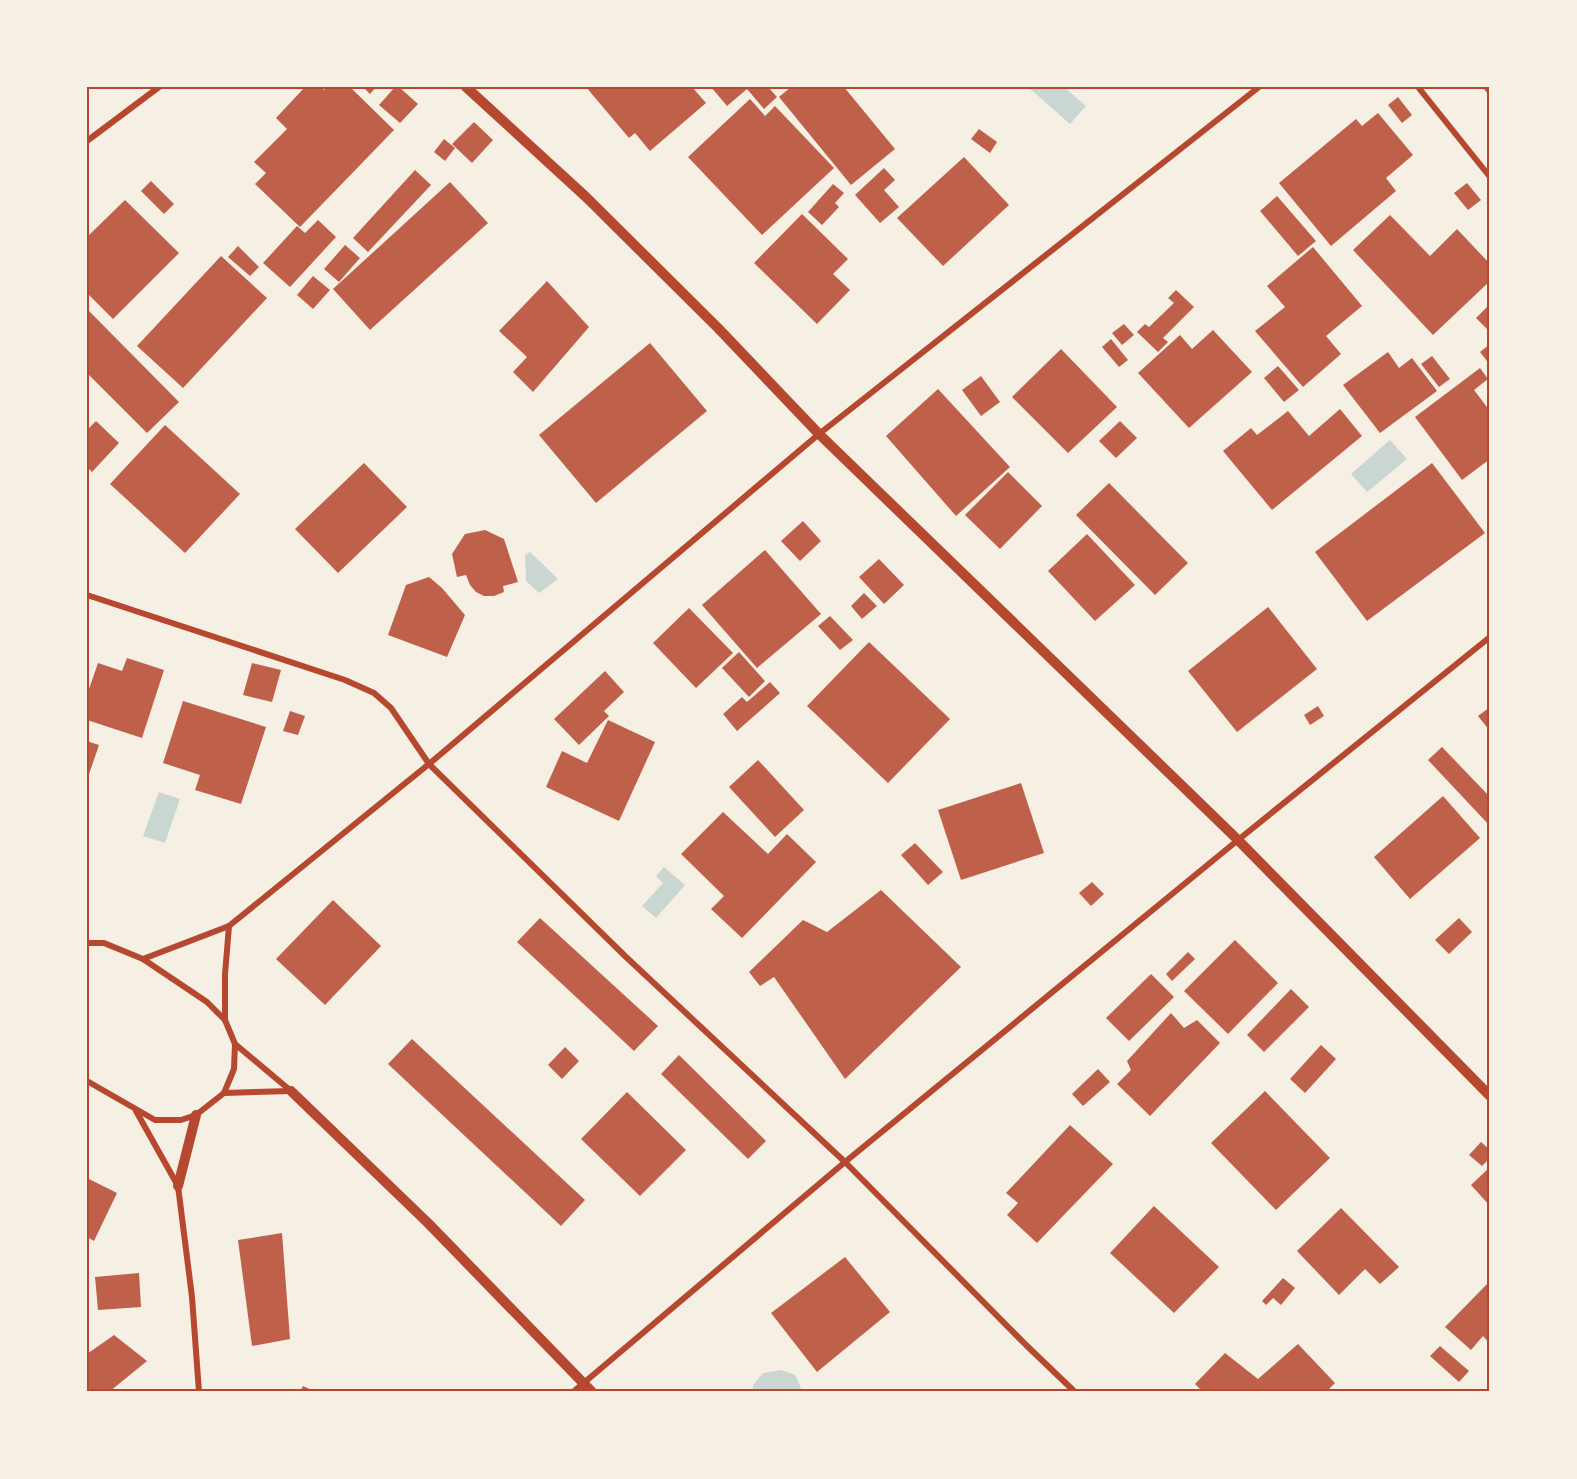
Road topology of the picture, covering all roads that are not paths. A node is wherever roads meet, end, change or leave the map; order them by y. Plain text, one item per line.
1 (159, 87) edge
2 (466, 87) edge
3 (1259, 87) edge
4 (1418, 87) edge
5 (87, 141) edge
6 (1490, 177) edge
7 (819, 434) junction
8 (87, 595) edge
9 (1490, 637) edge
10 (429, 764) junction
11 (1239, 840) junction
12 (229, 927) junction
13 (87, 943) edge
14 (143, 959) junction
15 (225, 1020) junction
16 (235, 1044) junction
17 (87, 1081) edge
18 (291, 1091) junction
19 (224, 1093) junction
20 (1490, 1096) edge
21 (135, 1110) junction
22 (196, 1115) junction
23 (845, 1162) junction
24 (178, 1186) junction
25 (588, 1388) edge
26 (199, 1392) edge
27 (573, 1392) edge
28 (1074, 1392) edge

1 - 5 street
2 - 7 street
3 - 7 street
4 - 6 street
7 - 10 street
7 - 11 street
8 - 10 street
9 - 11 street
10 - 12 street
10 - 23 street
11 - 20 street
11 - 23 street
12 - 14 street
12 - 15 street
13 - 14 street
14 - 15 street
15 - 16 street
16 - 18 street
16 - 19 street
17 - 21 street
18 - 19 street
18 - 25 street
19 - 22 street
21 - 22 street
21 - 24 street
22 - 24 street
23 - 25 street
23 - 28 street
24 - 26 street
25 - 27 street

